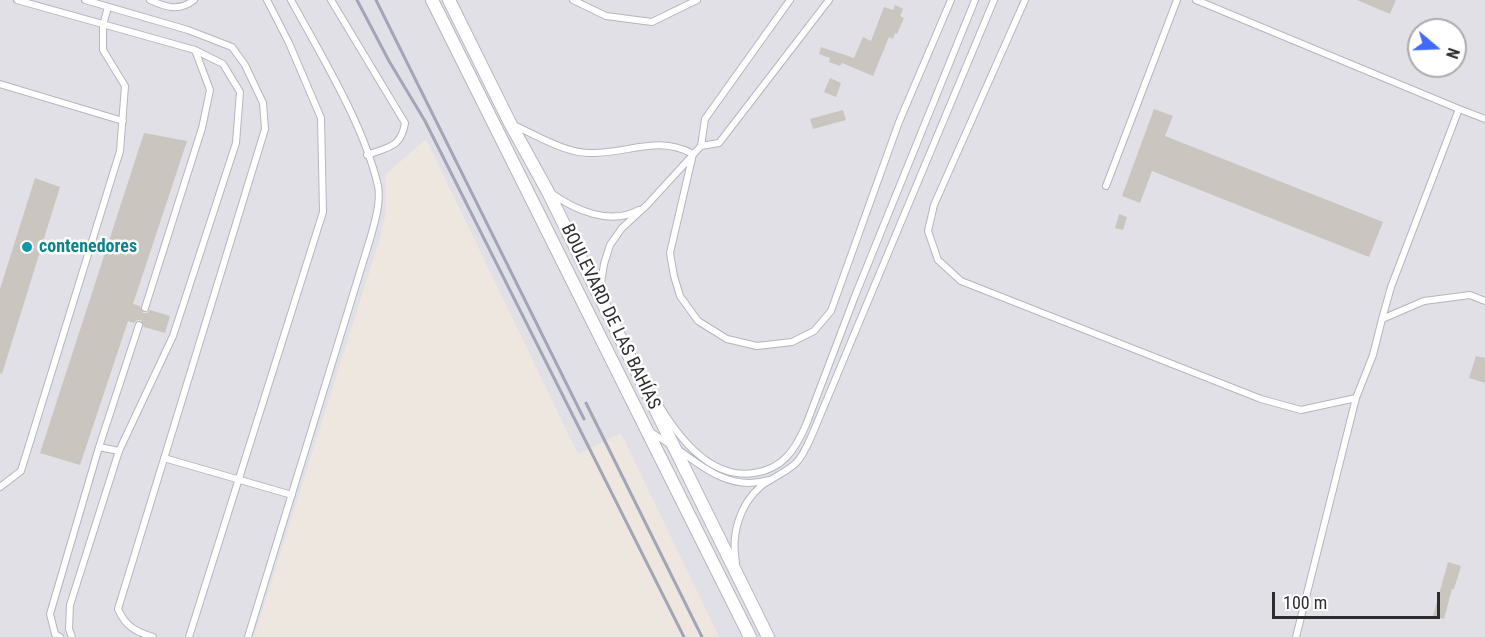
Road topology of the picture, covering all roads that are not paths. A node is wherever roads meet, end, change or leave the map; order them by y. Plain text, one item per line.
1 (17, 0) edge
2 (85, 0) edge
3 (150, 0) edge
4 (194, 0) edge
5 (267, 0) edge
6 (291, 0) edge
7 (331, 0) edge
8 (432, 0) edge
9 (449, 0) edge
10 (573, 0) edge
11 (697, 0) edge
12 (790, 0) edge
13 (829, 0) edge
14 (951, 0) edge
15 (975, 0) edge
16 (994, 0) edge
17 (1025, 0) edge
18 (1177, 0) edge
19 (1196, 0) edge
20 (108, 7) junction
21 (103, 25) junction
22 (195, 50) junction
23 (0, 84) edge
24 (1459, 109) junction
25 (1485, 119) edge
26 (123, 121) junction
27 (510, 123) junction
28 (701, 146) junction
29 (693, 154) junction
30 (367, 155) junction
31 (1106, 186) dead end
32 (547, 190) junction
33 (647, 205) junction
34 (1485, 302) edge
35 (605, 306) junction
36 (145, 308) dead end
37 (1382, 319) junction
38 (139, 325) dead end
39 (621, 339) junction
40 (1356, 398) junction
41 (646, 429) junction
42 (812, 435) junction
43 (99, 447) junction
44 (675, 447) junction
45 (119, 451) junction
46 (164, 458) junction
47 (785, 460) junction
48 (780, 475) junction
49 (239, 479) junction
50 (0, 487) edge
51 (292, 495) junction
52 (743, 589) junction
53 (747, 634) edge
54 (60, 637) edge
55 (72, 637) edge
56 (153, 637) edge
57 (189, 637) edge
58 (248, 637) edge
59 (768, 637) edge
60 (1296, 637) edge

1 - 21 lane
2 - 20 lane
3 - 4 lane
5 - 49 lane
6 - 30 lane
7 - 30 lane
8 - 41 street, BOULEVARD DE LAS BAHÍAS
9 - 27 street, BOULEVARD DE LAS BAHÍAS
10 - 11 lane
12 - 28 lane
13 - 28 lane
14 - 29 lane
15 - 47 lane
16 - 42 lane
17 - 40 lane
18 - 31 lane
19 - 24 lane
20 - 21 lane
20 - 46 lane
21 - 22 lane
21 - 26 lane
22 - 36 lane
22 - 45 lane
23 - 26 lane
24 - 25 lane
24 - 37 lane
26 - 50 lane
27 - 29 lane
27 - 32 street, BOULEVARD DE LAS BAHÍAS
28 - 29 lane
29 - 33 lane
30 - 51 lane
32 - 33 lane
32 - 35 street, BOULEVARD DE LAS BAHÍAS
33 - 35 lane
34 - 37 lane
35 - 39 street, BOULEVARD DE LAS BAHÍAS
37 - 40 lane
38 - 43 lane
39 - 44 street, BOULEVARD DE LAS BAHÍAS
39 - 47 lane
40 - 60 lane
41 - 44 lane
41 - 53 street, BOULEVARD DE LAS BAHÍAS
42 - 47 lane
42 - 48 lane
43 - 45 lane
43 - 54 lane
44 - 48 lane
44 - 52 street, BOULEVARD DE LAS BAHÍAS
45 - 55 lane
46 - 49 lane
46 - 56 lane
48 - 52 lane
49 - 51 lane
49 - 57 lane
51 - 58 lane
52 - 59 street, BOULEVARD DE LAS BAHÍAS

